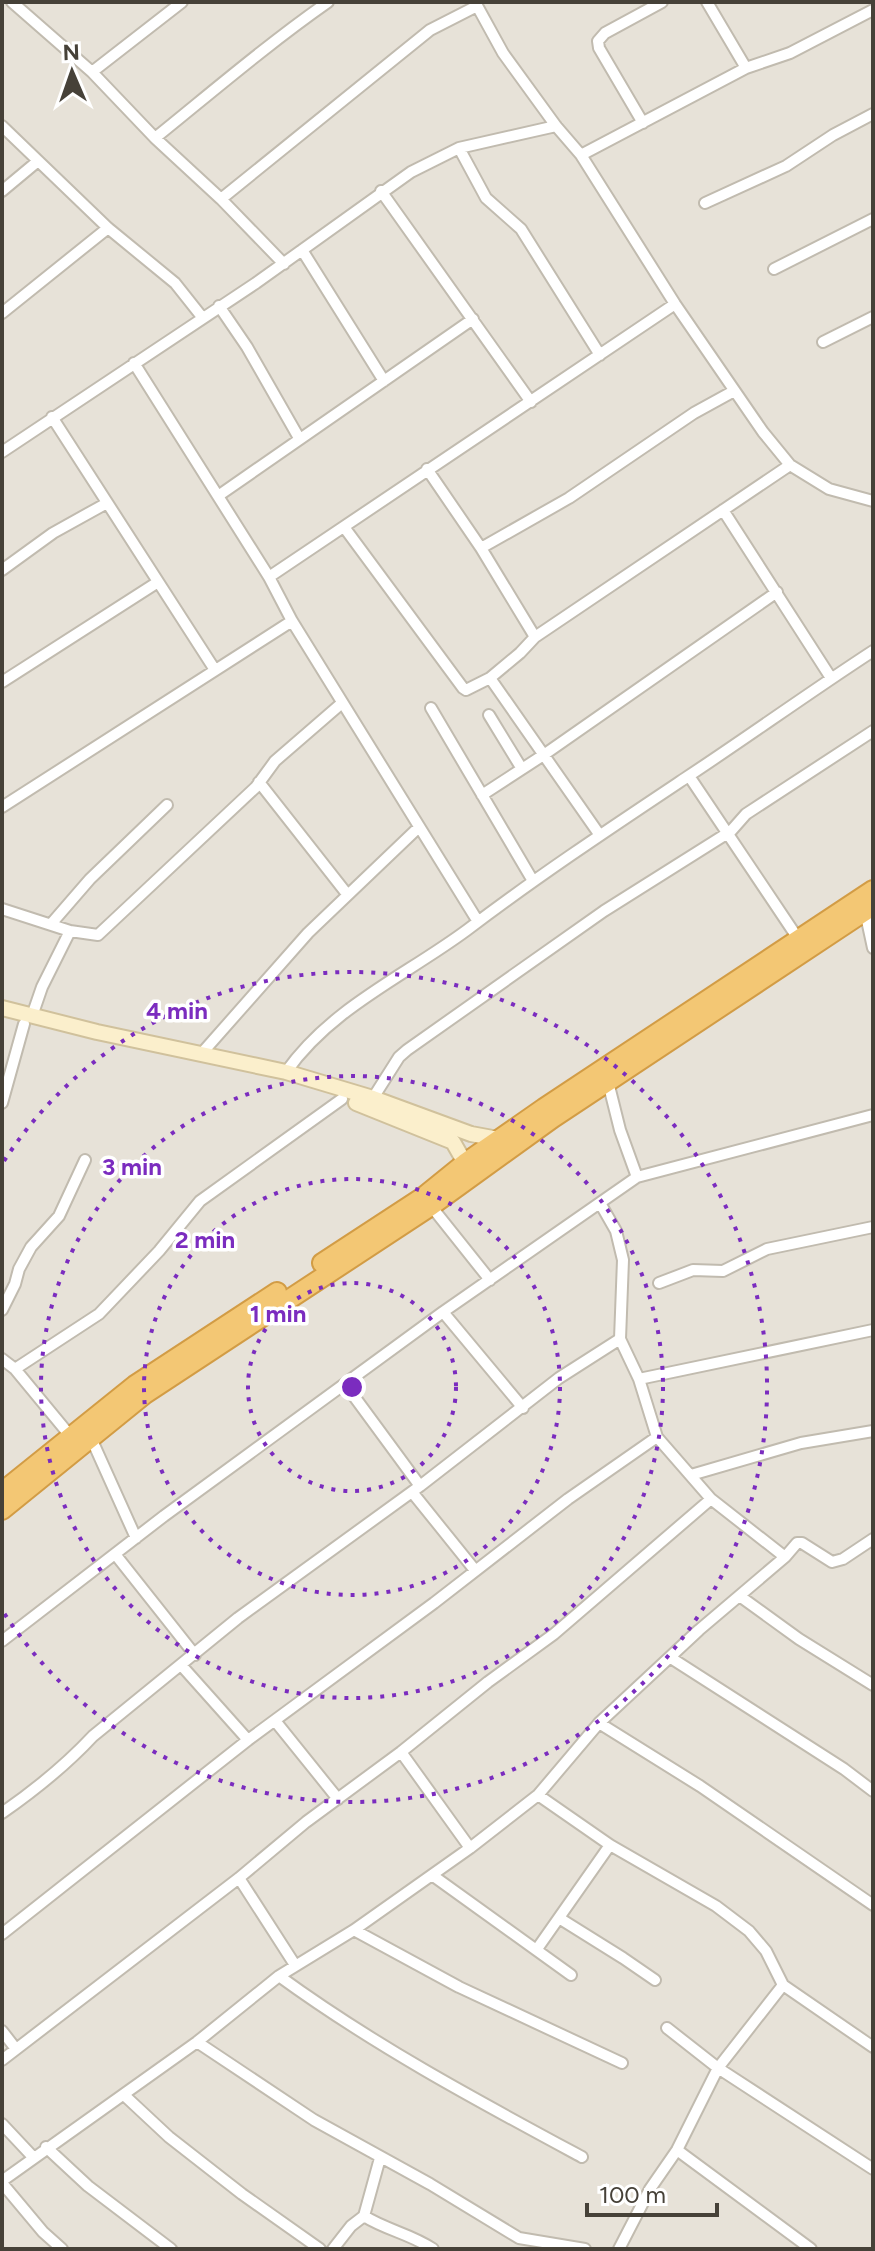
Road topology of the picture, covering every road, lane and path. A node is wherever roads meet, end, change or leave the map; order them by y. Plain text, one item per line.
1 (12, 2) edge
2 (182, 2) edge
3 (328, 2) edge
4 (662, 2) edge
5 (707, 2) edge
6 (476, 4) edge
7 (873, 10) edge
8 (746, 68) junction
9 (92, 72) junction
10 (873, 114) edge
11 (643, 123) junction
12 (2, 126) edge
13 (556, 126) junction
14 (155, 138) junction
15 (459, 148) junction
16 (581, 155) junction
17 (38, 161) junction
18 (2, 191) edge
19 (381, 191) junction
20 (221, 199) junction
21 (705, 203) dead end
22 (873, 219) edge
23 (108, 228) junction
24 (302, 250) junction
25 (284, 264) junction
26 (774, 269) dead end
27 (675, 304) junction
28 (219, 306) junction
29 (2, 313) edge
30 (202, 317) junction
31 (873, 317) edge
32 (473, 319) junction
33 (823, 342) dead end
34 (600, 355) junction
35 (134, 363) junction
36 (384, 381) junction
37 (734, 391) junction
38 (531, 402) junction
39 (52, 417) junction
40 (299, 438) junction
41 (2, 452) edge
42 (790, 465) junction
43 (427, 469) junction
44 (218, 496) junction
45 (873, 501) edge
46 (107, 503) junction
47 (723, 510) junction
48 (344, 527) junction
49 (481, 548) junction
50 (2, 570) edge
51 (269, 577) junction
52 (158, 582) junction
53 (777, 592) junction
54 (292, 621) junction
55 (535, 637) junction
56 (873, 651) edge
57 (215, 670) junction
58 (490, 678) junction
59 (831, 678) junction
60 (2, 682) edge
61 (342, 703) junction
62 (431, 708) dead end
63 (489, 715) dead end
64 (873, 731) edge
65 (545, 754) junction
66 (522, 769) junction
67 (689, 776) junction
68 (259, 782) junction
69 (482, 795) junction
70 (167, 805) dead end
71 (2, 807) edge
72 (419, 827) junction
73 (728, 833) junction
74 (599, 834) junction
75 (533, 881) junction
76 (873, 890) edge
77 (347, 894) junction
78 (869, 908) edge
79 (2, 909) edge
80 (477, 920) junction
81 (51, 924) junction
82 (70, 931) junction
83 (799, 940) junction
84 (873, 948) edge
85 (2, 1008) edge
86 (2, 1018) edge
87 (28, 1020) junction
88 (202, 1053) junction
89 (286, 1072) junction
90 (608, 1082) junction
91 (373, 1098) junction
92 (342, 1099) junction
93 (2, 1103) edge
94 (873, 1115) edge
95 (498, 1139) junction
96 (85, 1160) dead end
97 (465, 1163) junction
98 (637, 1177) junction
99 (600, 1203) junction
100 (431, 1206) junction
101 (873, 1227) edge
102 (352, 1251) junction
103 (490, 1280) junction
104 (659, 1283) dead end
105 (2, 1310) edge
106 (443, 1312) junction
107 (873, 1330) edge
108 (620, 1339) junction
109 (2, 1359) edge
110 (15, 1369) junction
111 (639, 1379) junction
112 (345, 1384) junction
113 (523, 1408) junction
114 (873, 1431) edge
115 (657, 1437) junction
116 (80, 1441) junction
117 (691, 1475) junction
118 (416, 1489) junction
119 (2, 1492) edge
120 (711, 1499) junction
121 (2, 1510) edge
122 (136, 1538) junction
123 (873, 1539) edge
124 (115, 1554) junction
125 (785, 1557) junction
126 (474, 1569) junction
127 (741, 1597) junction
128 (2, 1641) edge
129 (195, 1655) junction
130 (671, 1658) junction
131 (181, 1665) junction
132 (873, 1685) edge
133 (276, 1722) junction
134 (599, 1723) junction
135 (248, 1740) junction
136 (401, 1752) junction
137 (873, 1791) edge
138 (538, 1795) junction
139 (338, 1799) junction
140 (2, 1813) edge
141 (610, 1845) junction
142 (470, 1848) junction
143 (432, 1875) junction
144 (239, 1878) junction
145 (873, 1905) edge
146 (559, 1918) junction
147 (354, 1930) junction
148 (2, 1934) edge
149 (537, 1949) junction
150 (295, 1965) junction
151 (571, 1975) dead end
152 (279, 1976) junction
153 (655, 1980) dead end
154 (783, 1985) junction
155 (667, 2028) dead end
156 (2, 2031) edge
157 (197, 2042) junction
158 (873, 2047) edge
159 (16, 2049) junction
160 (2, 2060) edge
161 (622, 2063) dead end
162 (718, 2068) junction
163 (124, 2095) junction
164 (2, 2124) edge
165 (46, 2147) junction
166 (677, 2150) junction
167 (33, 2157) junction
168 (582, 2157) dead end
169 (380, 2158) junction
170 (873, 2169) edge
171 (2, 2182) edge
172 (364, 2216) junction
173 (571, 2247) edge
174 (62, 2249) edge
175 (171, 2249) edge
176 (320, 2249) edge
177 (333, 2249) edge
178 (433, 2249) edge
179 (585, 2249) edge
180 (619, 2249) edge
181 (811, 2249) edge

1 - 9 street
2 - 9 street
3 - 14 street
4 - 11 street
5 - 8 street
6 - 13 street
6 - 20 street
7 - 8 street
8 - 11 street
9 - 14 street
10 - 21 street
11 - 16 street
12 - 17 street
13 - 15 street
13 - 16 street
14 - 20 street
15 - 19 street
15 - 34 street
16 - 27 street
17 - 18 street
17 - 23 street
19 - 24 street
19 - 32 street
20 - 25 street
22 - 26 street
23 - 29 street
23 - 30 street
24 - 25 street
24 - 36 street
25 - 28 street
27 - 34 street
27 - 37 street
28 - 30 street
28 - 40 street
30 - 35 street
31 - 33 street
32 - 36 street
32 - 38 street
34 - 38 street
35 - 39 street
35 - 44 street
36 - 40 street
37 - 42 street
37 - 49 street
38 - 43 street
39 - 41 street
39 - 46 street
40 - 44 street
42 - 45 street
42 - 47 street
43 - 48 street
43 - 49 street
44 - 51 street
46 - 50 street
46 - 52 street
47 - 53 street
47 - 55 street
48 - 51 street
48 - 58 street
49 - 55 street
51 - 54 street
52 - 57 street
52 - 60 street
53 - 59 street
53 - 65 street
54 - 57 street
54 - 61 street
55 - 58 street
56 - 59 street
57 - 71 street
58 - 65 street
59 - 67 street
61 - 68 street
61 - 72 street
62 - 69 street
63 - 66 street
64 - 73 street
65 - 66 street
65 - 74 street
66 - 69 street
67 - 73 street
67 - 74 street
68 - 77 street
68 - 82 street
69 - 75 street
70 - 81 street
72 - 77 street
72 - 80 street
73 - 83 street
73 - 91 street
74 - 75 street
75 - 80 street
76 - 83 highway
77 - 88 street
78 - 84 street
78 - 90 highway
79 - 81 street
80 - 89 street
81 - 82 street
82 - 87 street
83 - 95 highway
85 - 87 street
86 - 87 street
87 - 88 street
87 - 92 street
87 - 93 street
88 - 89 street
89 - 91 street
90 - 98 street
90 - 100 highway
91 - 95 street
92 - 97 street
92 - 110 street
94 - 98 street
95 - 97 highway
96 - 105 street
97 - 102 highway
98 - 99 street
99 - 103 street
99 - 108 street
100 - 102 highway
100 - 103 street
101 - 104 street
102 - 116 highway
103 - 106 street
106 - 112 street
106 - 113 street
107 - 111 street
108 - 111 street
108 - 113 street
109 - 110 street
110 - 116 street
111 - 115 street
112 - 118 street
112 - 122 street
113 - 118 street
114 - 117 street
115 - 117 street
115 - 126 street
116 - 119 highway
116 - 121 highway
116 - 122 street
117 - 120 street
118 - 126 street
118 - 129 street
120 - 125 street
120 - 136 street
122 - 124 street
123 - 125 street
124 - 128 street
124 - 129 street
125 - 127 street
126 - 133 street
127 - 130 street
127 - 132 street
129 - 131 street
130 - 134 street
130 - 137 street
131 - 135 street
131 - 140 street
133 - 135 street
133 - 139 street
134 - 138 street
134 - 145 street
135 - 148 street
136 - 139 street
136 - 142 street
138 - 141 street
138 - 142 street
139 - 144 street
141 - 146 street
141 - 154 street
142 - 143 street
143 - 147 street
143 - 149 street
144 - 150 street
144 - 159 street
146 - 149 street
146 - 153 street
147 - 150 street
147 - 161 street
149 - 151 street
150 - 152 street
152 - 157 street
152 - 168 street
154 - 158 street
154 - 162 street
155 - 162 street
156 - 159 street
157 - 163 street
157 - 169 street
159 - 160 street
162 - 166 street
162 - 170 street
163 - 165 street
163 - 176 street
164 - 167 street
165 - 167 street
165 - 175 street
166 - 180 street
166 - 181 street
167 - 171 street
169 - 172 street
169 - 173 street
171 - 174 street
172 - 177 street
172 - 178 street
173 - 179 street

